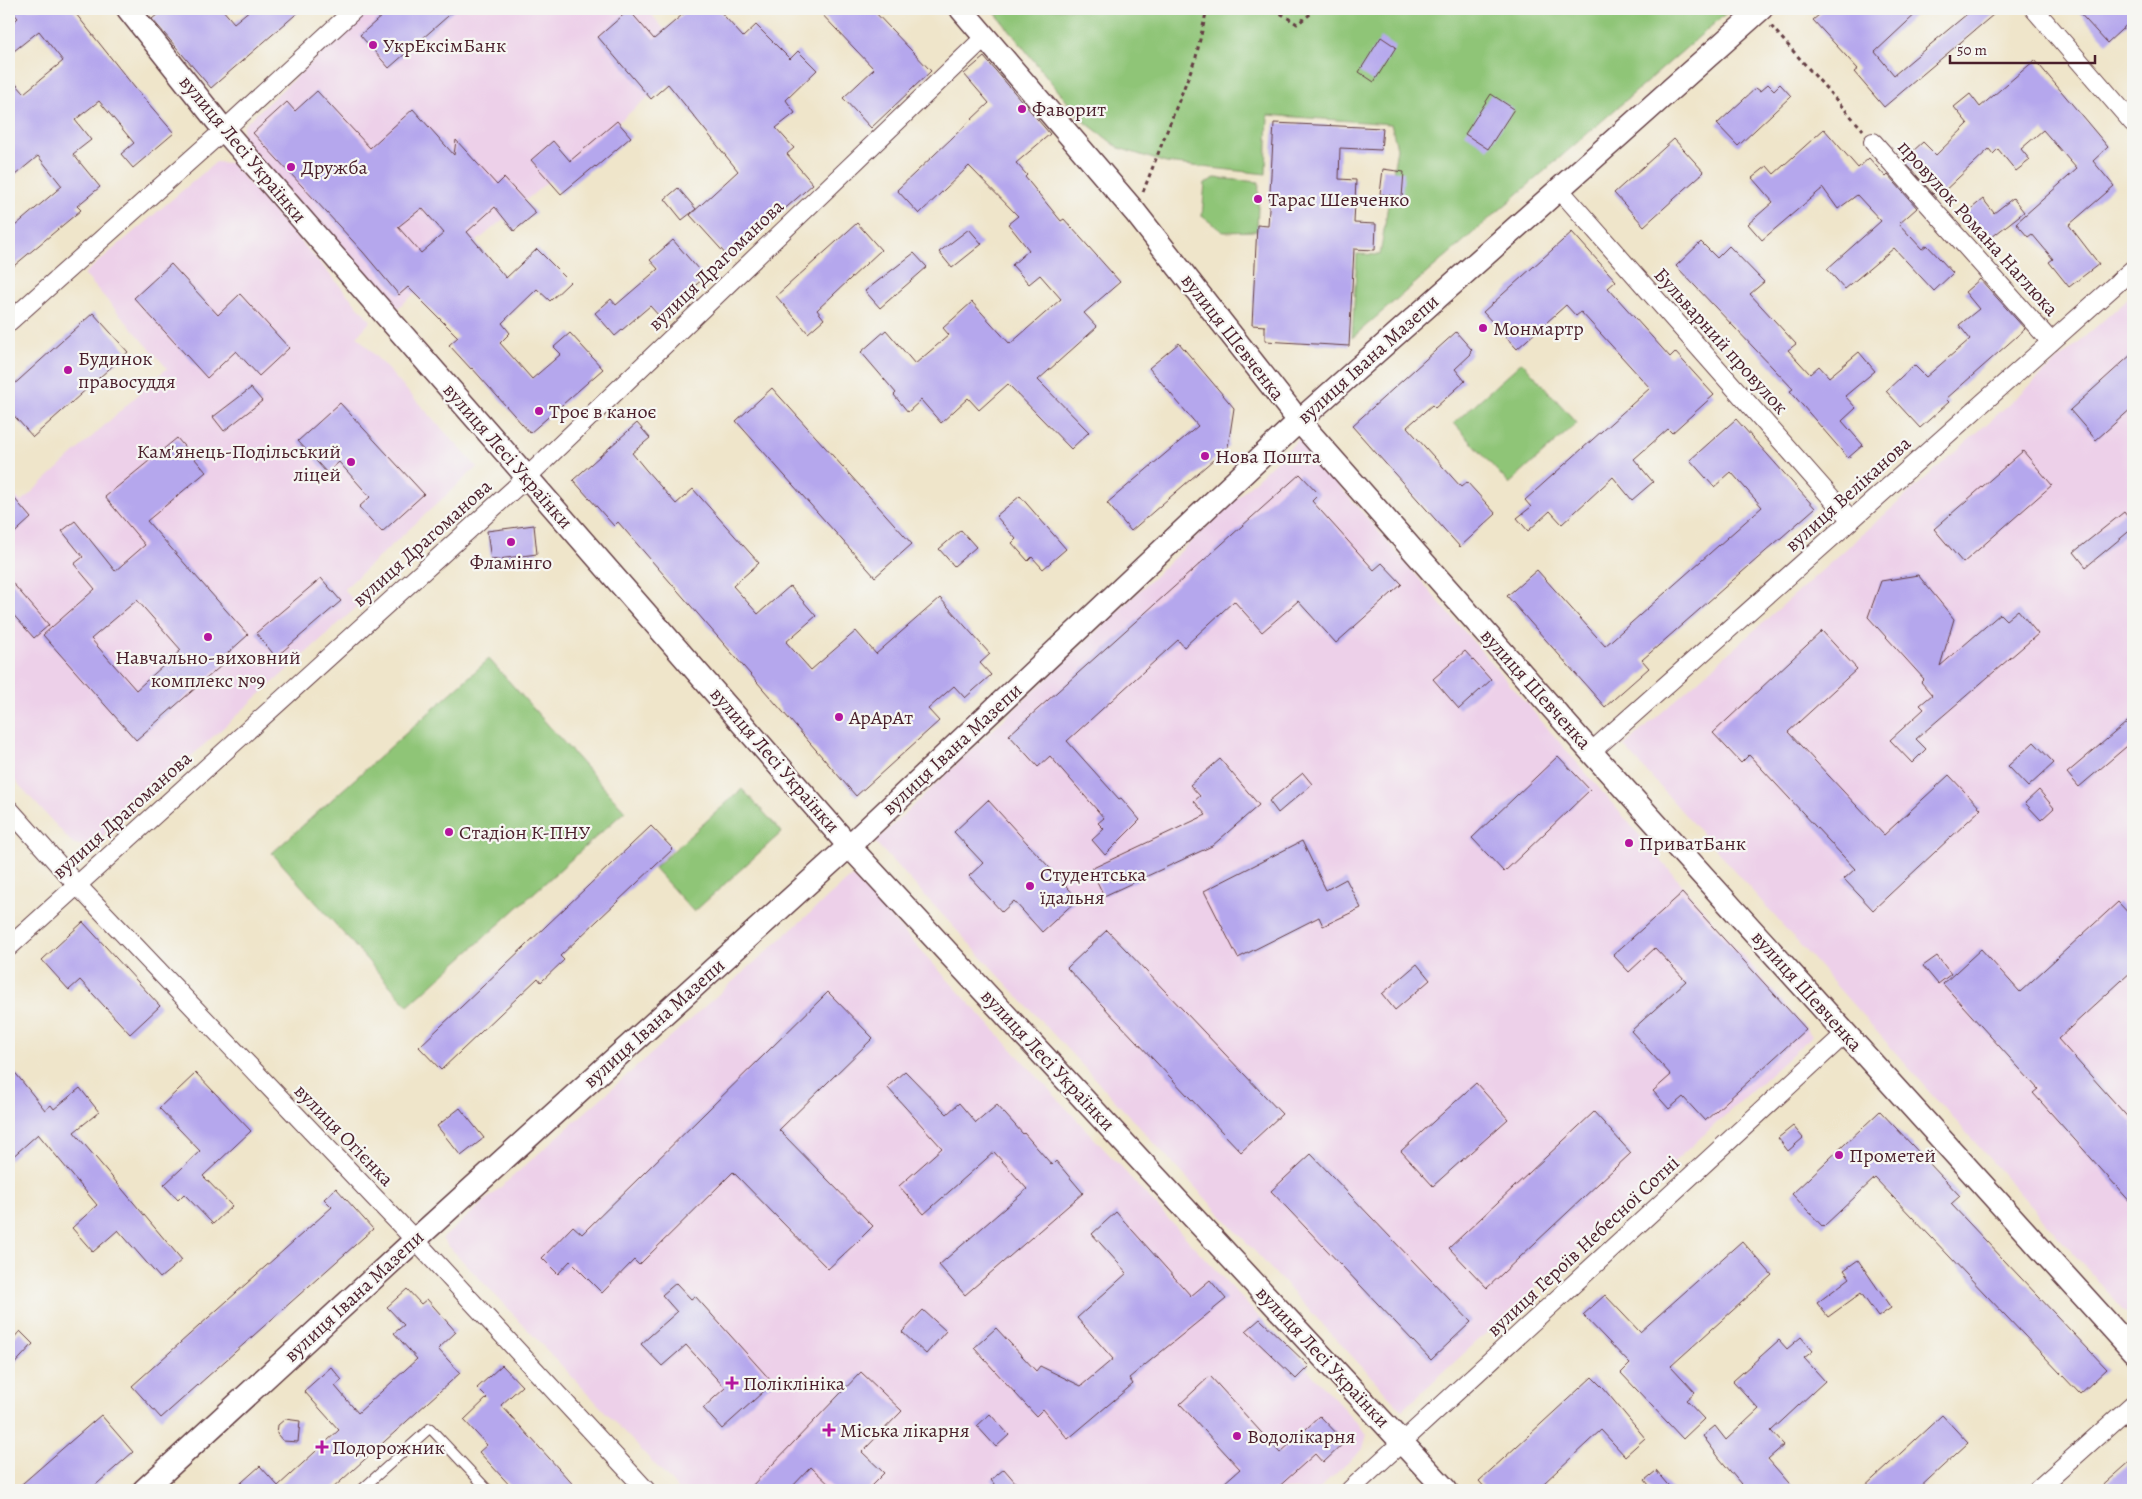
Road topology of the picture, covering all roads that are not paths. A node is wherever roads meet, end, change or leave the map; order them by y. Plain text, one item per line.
1 (128, 9) edge
2 (355, 9) edge
3 (961, 9) edge
4 (2034, 9) edge
5 (1760, 10) edge
6 (986, 36) junction
7 (2133, 123) edge
8 (224, 130) junction
9 (1873, 142) road end
10 (1559, 190) junction
11 (2133, 269) edge
12 (9, 322) edge
13 (2051, 342) junction
14 (1299, 421) junction
15 (526, 478) junction
16 (1851, 520) junction
17 (1591, 752) junction
18 (9, 809) edge
19 (850, 846) junction
20 (76, 884) junction
21 (9, 947) edge
22 (1845, 1034) junction
23 (414, 1240) junction
24 (2133, 1351) edge
25 (2133, 1404) edge
26 (1402, 1442) junction
27 (144, 1490) edge
28 (361, 1490) edge
29 (488, 1490) edge
30 (646, 1490) edge
31 (1350, 1490) edge
32 (1446, 1490) edge
33 (2036, 1490) edge

1 - 8 street, вулиця Лесі Українки
2 - 8 street
3 - 6 street, вулиця Шевченка
4 - 7 street
5 - 10 street, вулиця Івана Мазепи
6 - 14 street, вулиця Шевченка
6 - 15 street, вулиця Драгоманова
8 - 12 street
8 - 15 street, вулиця Лесі Українки
9 - 13 street, провулок Романа Наглюка
10 - 14 street, вулиця Івана Мазепи
10 - 16 street, Бульварний провулок
11 - 13 street, вулиця Веліканова
13 - 16 street, вулиця Веліканова
14 - 17 street, вулиця Шевченка
14 - 19 street, вулиця Івана Мазепи
15 - 19 street, вулиця Лесі Українки
15 - 20 street, вулиця Драгоманова
16 - 17 street, вулиця Веліканова
17 - 22 street, вулиця Шевченка
18 - 20 street, вулиця Огієнка
19 - 23 street, вулиця Івана Мазепи
19 - 26 street, вулиця Лесі Українки
20 - 21 street, вулиця Драгоманова
20 - 23 street, вулиця Огієнка
22 - 24 street, вулиця Шевченка
22 - 26 street, вулиця Героїв Небесної Сотні
23 - 27 street, вулиця Івана Мазепи
23 - 30 street, вулиця Огієнка
25 - 33 street
26 - 31 street, вулиця Героїв Небесної Сотні
26 - 32 street, вулиця Лесі Українки
28 - 29 lane

